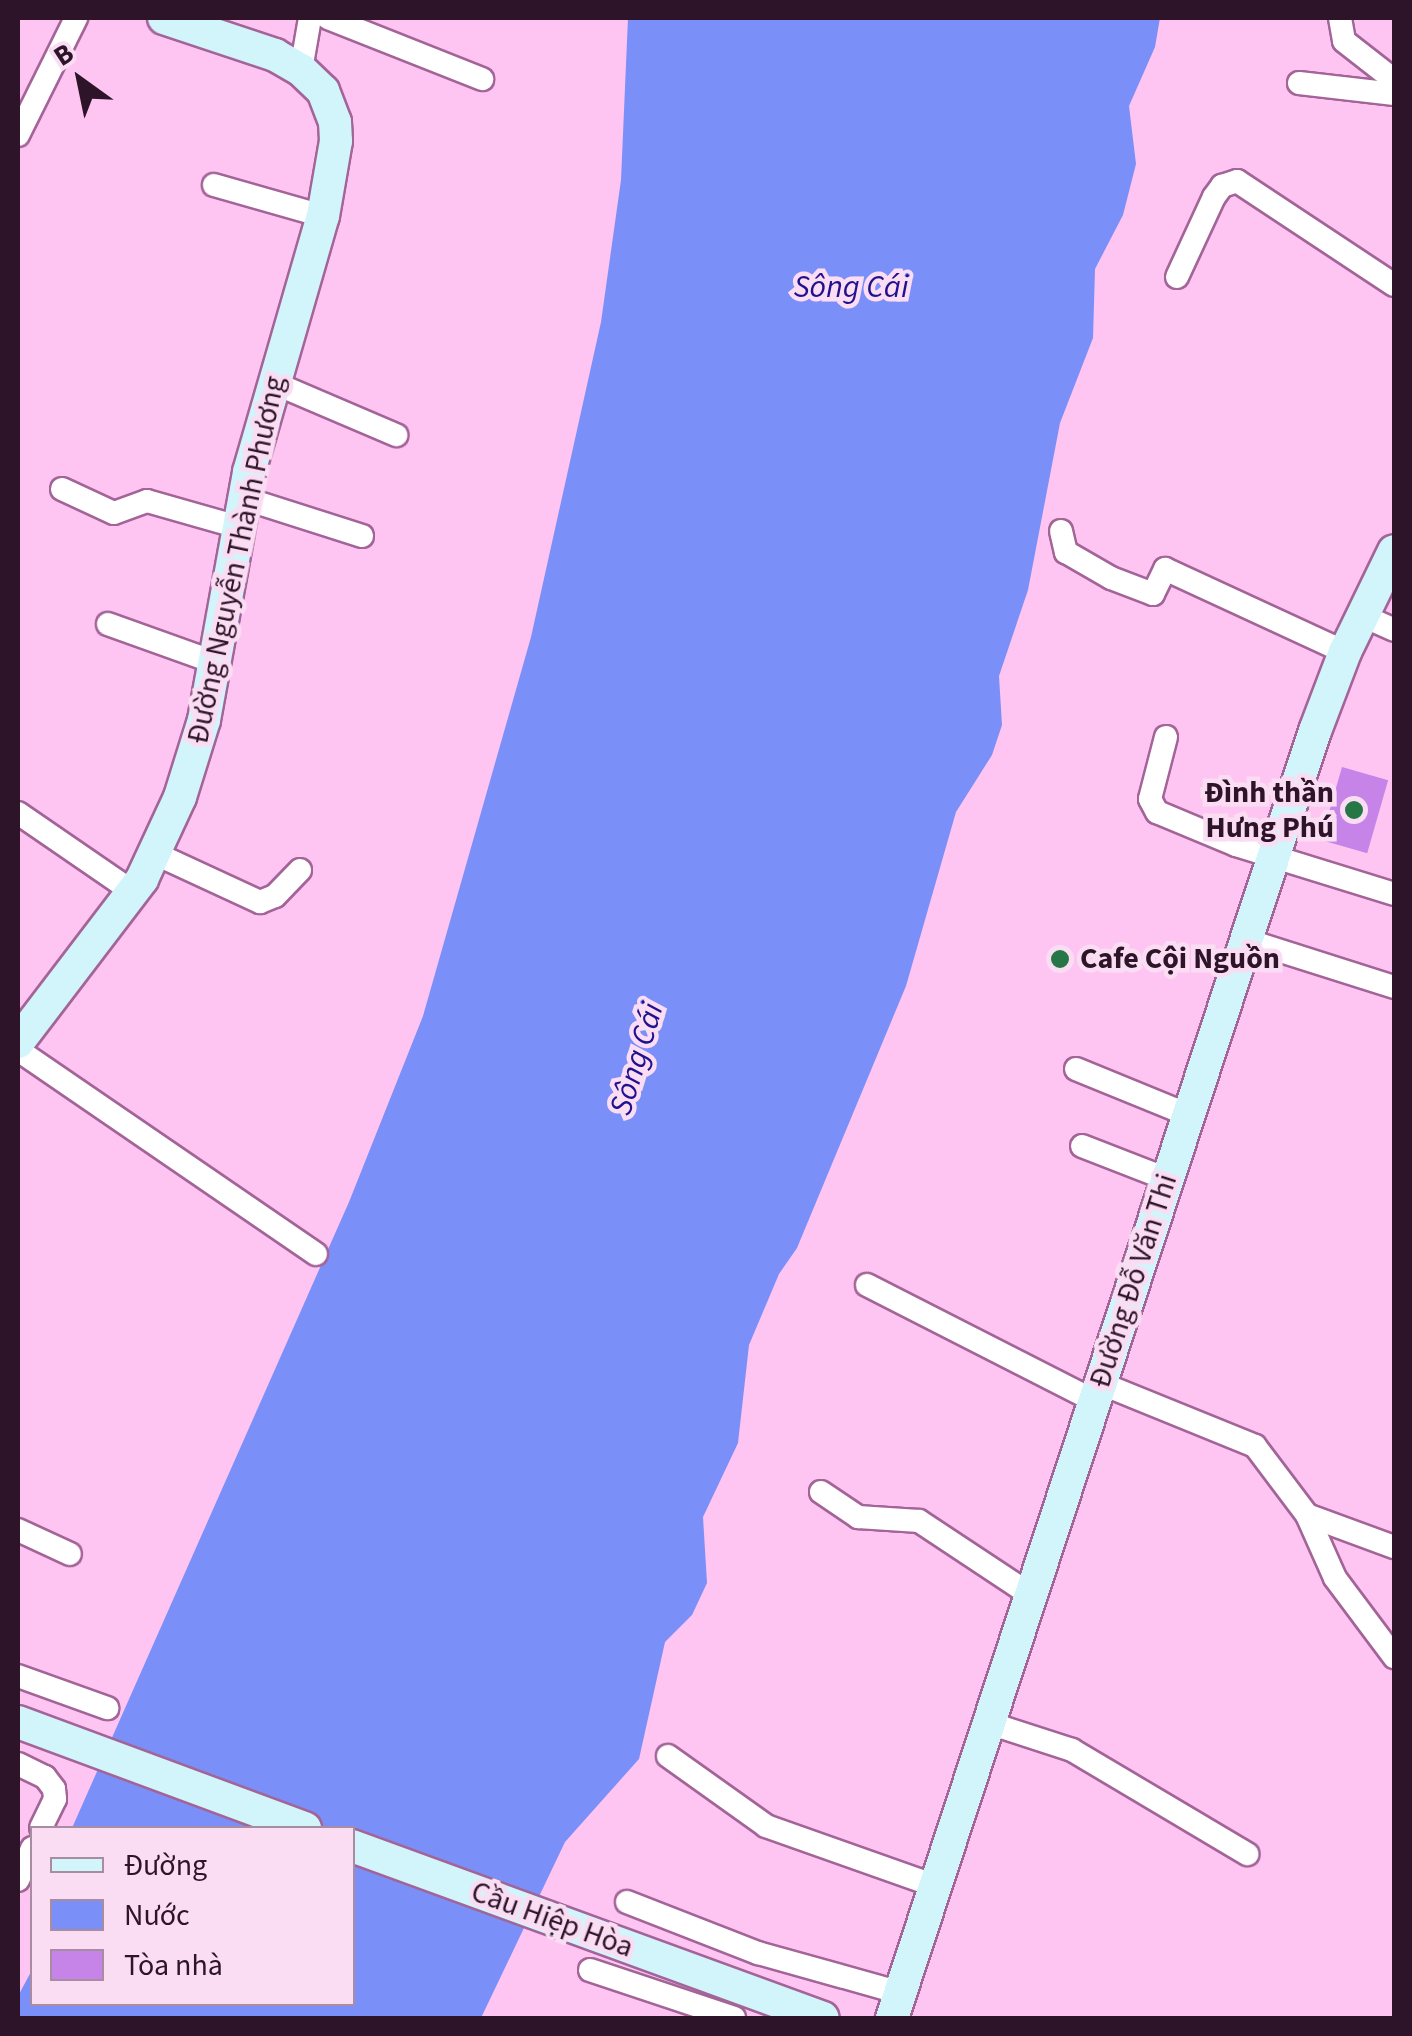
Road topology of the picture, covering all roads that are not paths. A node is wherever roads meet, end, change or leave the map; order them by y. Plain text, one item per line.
1 (76, 18) edge
2 (164, 18) edge
3 (310, 18) edge
4 (328, 18) edge
5 (1340, 18) edge
6 (301, 70) junction
7 (482, 79) dead end
8 (1394, 80) edge
9 (1299, 82) dead end
10 (1394, 94) edge
11 (18, 135) edge
12 (214, 185) dead end
13 (323, 216) junction
14 (1176, 277) dead end
15 (1394, 285) edge
16 (274, 383) junction
17 (396, 435) dead end
18 (62, 489) dead end
19 (241, 513) junction
20 (1061, 531) dead end
21 (362, 536) dead end
22 (1394, 551) edge
23 (1362, 615) junction
24 (108, 624) dead end
25 (1394, 630) edge
26 (1345, 652) junction
27 (214, 662) junction
28 (1166, 736) dead end
29 (18, 814) edge
30 (156, 854) junction
31 (1274, 855) junction
32 (300, 870) dead end
33 (133, 892) junction
34 (1394, 894) edge
35 (1246, 940) junction
36 (1394, 987) edge
37 (18, 1042) edge
38 (18, 1050) edge
39 (1076, 1069) dead end
40 (1189, 1115) junction
41 (1082, 1146) dead end
42 (1168, 1178) junction
43 (316, 1254) dead end
44 (867, 1285) dead end
45 (1098, 1392) junction
46 (821, 1492) dead end
47 (1307, 1515) junction
48 (18, 1530) edge
49 (1394, 1546) edge
50 (70, 1554) dead end
51 (1031, 1594) junction
52 (1394, 1657) edge
53 (18, 1676) edge
54 (106, 1708) dead end
55 (18, 1722) edge
56 (989, 1723) junction
57 (668, 1756) dead end
58 (18, 1764) edge
59 (42, 1826) edge
60 (300, 1826) edge
61 (355, 1847) edge
62 (30, 1853) edge
63 (1247, 1854) dead end
64 (18, 1880) edge
65 (935, 1886) junction
66 (627, 1902) dead end
67 (590, 1970) dead end
68 (743, 2006) edge
69 (896, 2006) edge
70 (823, 2018) edge

1 - 11 street
2 - 6 main road, Đường Nguyễn Thành Phương
3 - 6 street
4 - 7 street
5 - 8 street
6 - 13 main road, Đường Nguyễn Thành Phương
9 - 10 street
12 - 13 street
13 - 16 main road, Đường Nguyễn Thành Phương
14 - 15 street
16 - 17 street
16 - 19 main road, Đường Nguyễn Thành Phương
18 - 19 street
19 - 21 street
19 - 27 main road, Đường Nguyễn Thành Phương
20 - 26 street
22 - 23 main road, Đường Đỗ Văn Thi
23 - 25 street
23 - 26 main road, Đường Đỗ Văn Thi
24 - 27 street
26 - 31 main road, Đường Đỗ Văn Thi
27 - 30 main road, Đường Nguyễn Thành Phương
28 - 31 street
29 - 33 street
30 - 32 street
30 - 33 main road, Đường Nguyễn Thành Phương
31 - 34 street
31 - 35 main road, Đường Đỗ Văn Thi
33 - 37 main road, Đường Nguyễn Thành Phương
35 - 36 street
35 - 40 main road, Đường Đỗ Văn Thi
38 - 43 street
39 - 40 street
40 - 42 main road, Đường Đỗ Văn Thi
41 - 42 street
42 - 45 main road, Đường Đỗ Văn Thi
44 - 45 street
45 - 47 street
45 - 51 main road, Đường Đỗ Văn Thi
46 - 51 street
47 - 49 street
47 - 52 street
48 - 50 street
51 - 56 main road, Đường Đỗ Văn Thi
53 - 54 street
55 - 60 main road
56 - 63 street
56 - 65 main road, Đường Đỗ Văn Thi
57 - 65 street
58 - 59 street
61 - 68 main road, Cầu Hiệp Hòa
62 - 64 street
65 - 69 main road, Đường Đỗ Văn Thi
66 - 69 street
67 - 68 street
68 - 70 main road, Cầu Hiệp Hòa

